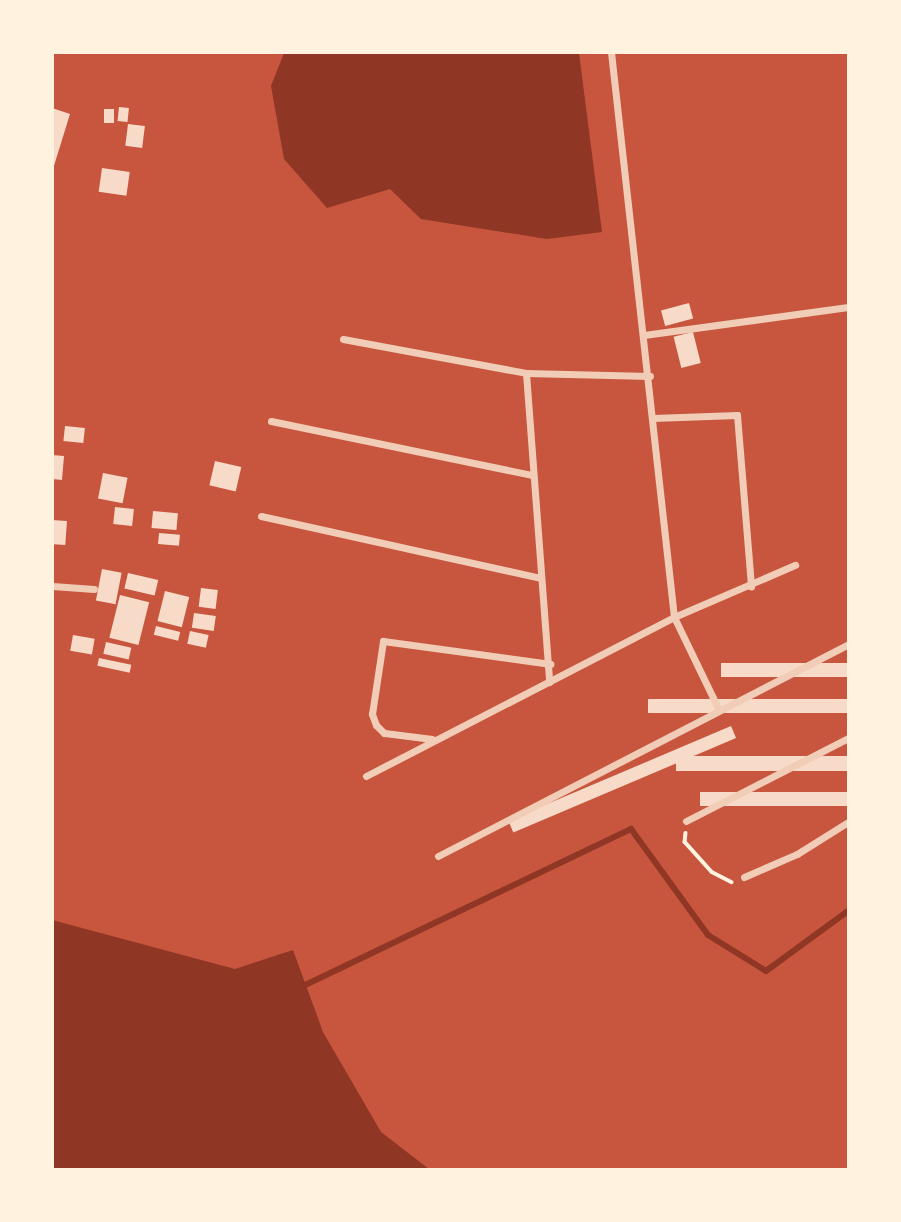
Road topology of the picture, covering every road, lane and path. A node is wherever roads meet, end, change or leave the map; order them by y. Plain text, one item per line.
1 (611, 52) edge
2 (849, 307) edge
3 (644, 335) junction
4 (344, 339) dead end
5 (526, 373) junction
6 (650, 376) junction
7 (653, 418) junction
8 (271, 421) dead end
9 (531, 475) junction
10 (261, 516) dead end
11 (795, 565) dead end
12 (540, 579) junction
13 (52, 586) edge
14 (751, 586) junction
15 (94, 589) dead end
16 (674, 617) junction
17 (849, 643) edge
18 (550, 664) junction
19 (550, 682) junction
20 (719, 709) junction
21 (849, 738) edge
22 (432, 740) junction
23 (366, 776) dead end
24 (687, 821) joint
25 (849, 822) edge
26 (438, 856) dead end
27 (744, 877) joint

1 - 3 street
2 - 3 street
3 - 6 street
4 - 5 street
5 - 6 street
5 - 9 street
6 - 7 street
7 - 14 street
7 - 16 street
8 - 9 street
9 - 12 street
10 - 12 street
11 - 14 street
12 - 18 street
13 - 15 street
14 - 16 street
16 - 19 street
16 - 20 street
17 - 20 street
18 - 19 street
18 - 22 street
19 - 22 street
20 - 26 street
21 - 24 street
22 - 23 street
24 - 27 path
25 - 27 street

